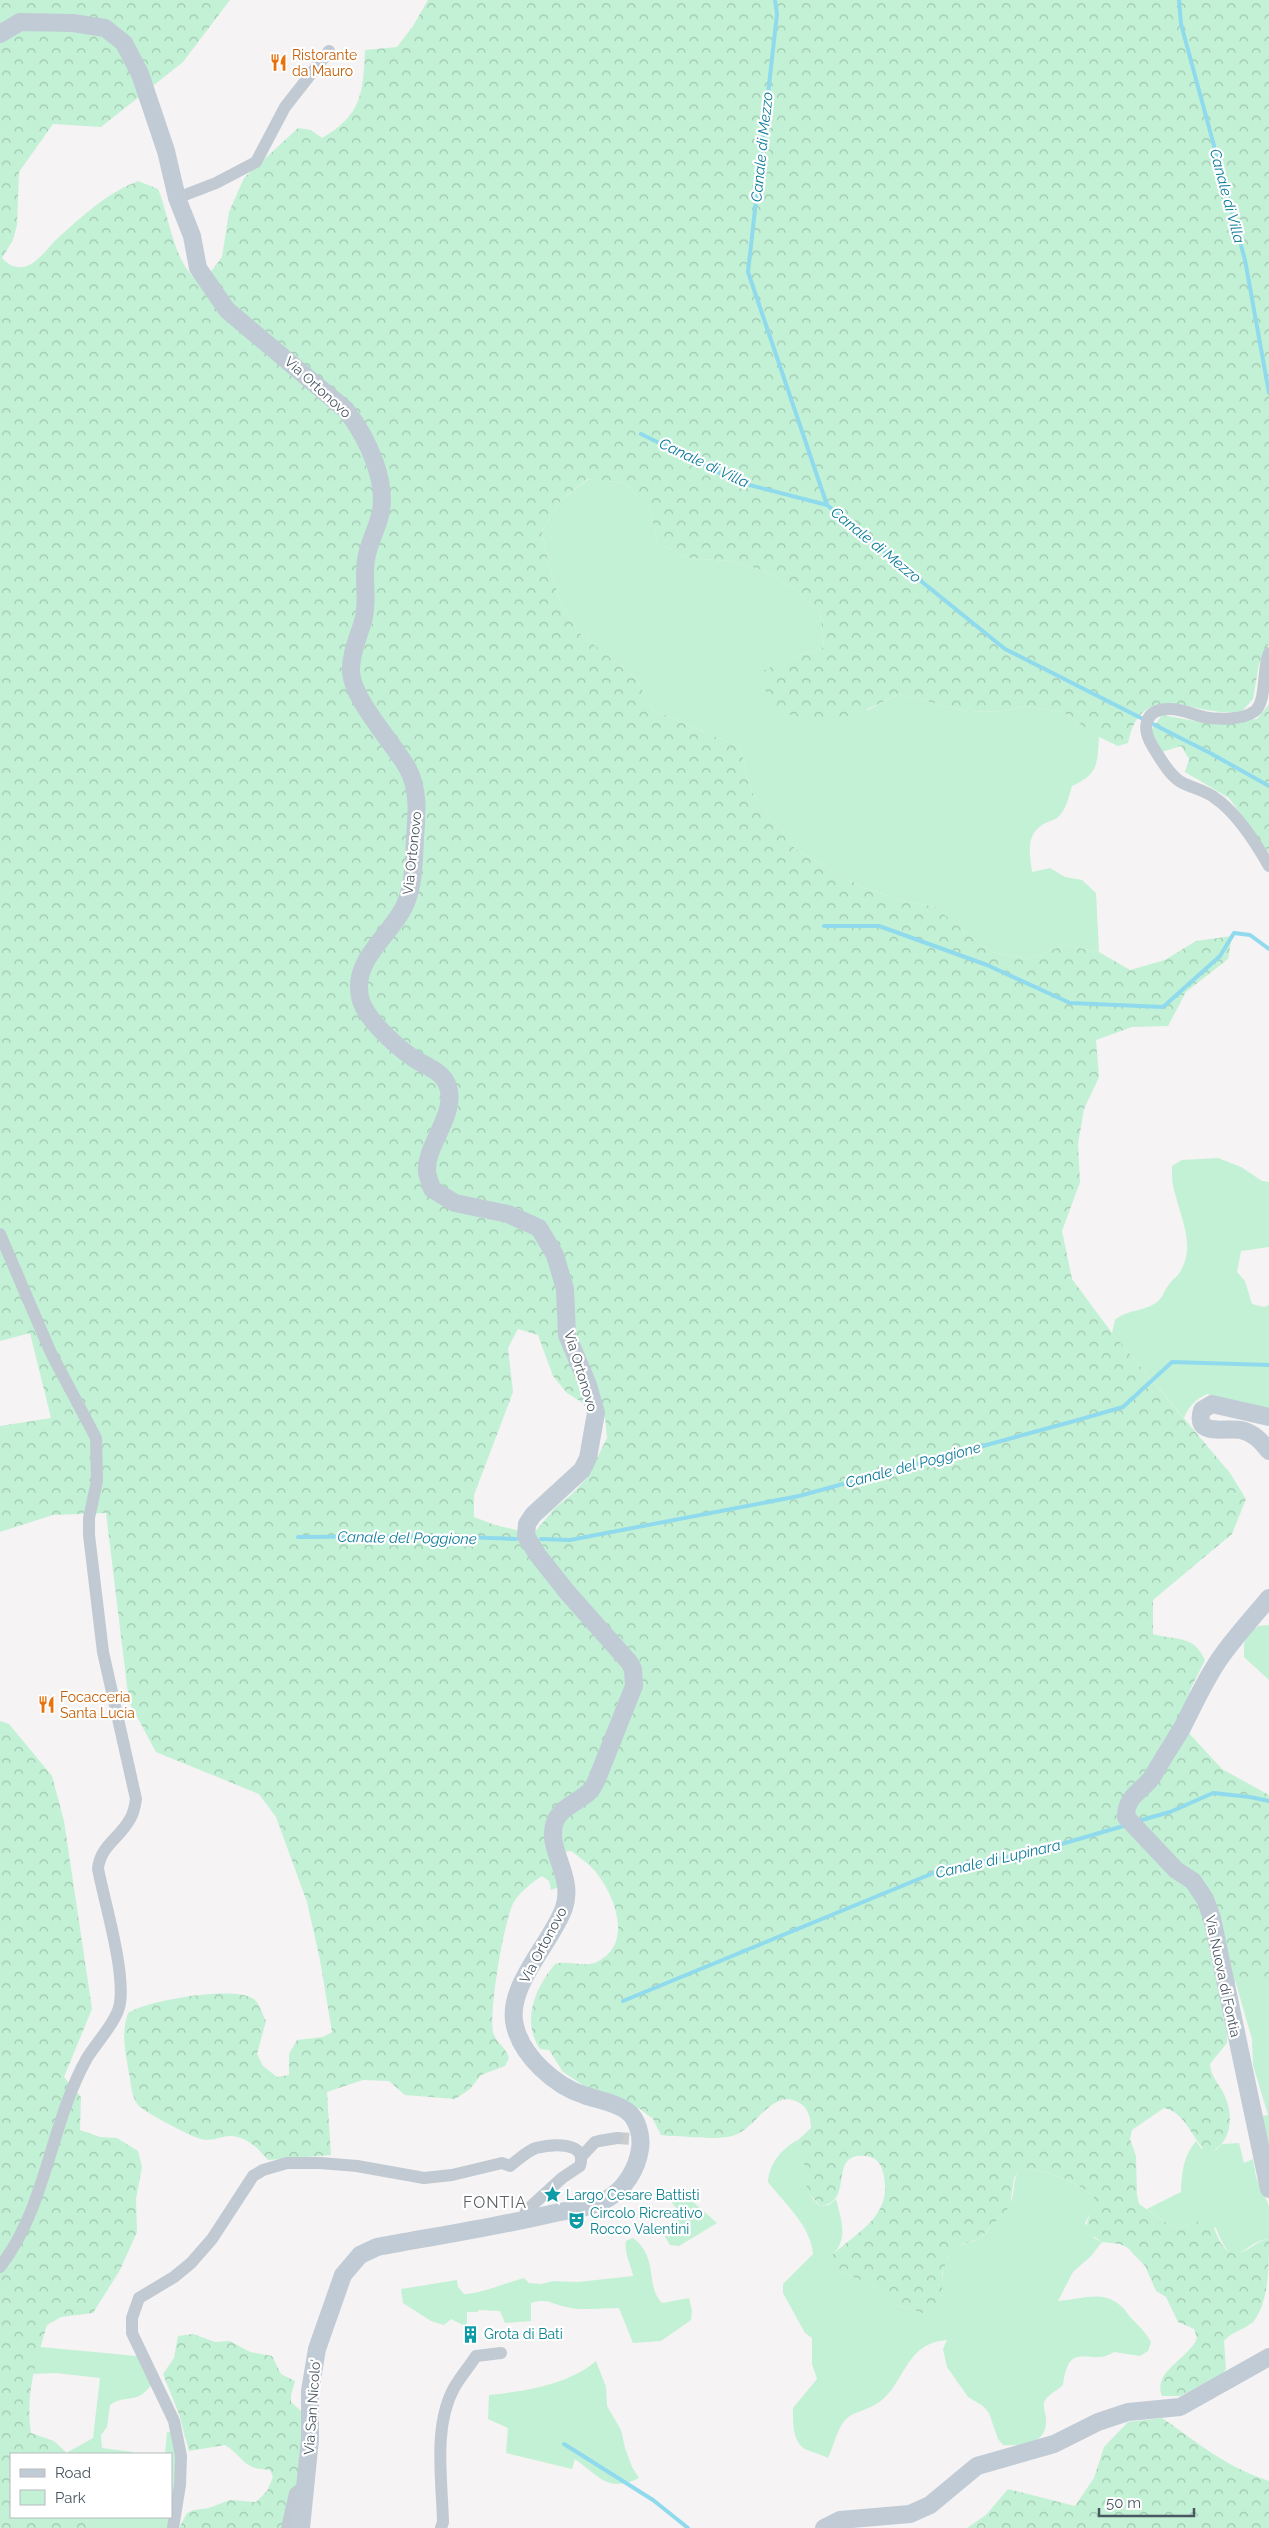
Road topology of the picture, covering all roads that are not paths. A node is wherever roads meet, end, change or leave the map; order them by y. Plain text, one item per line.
1 (0, 34) edge
2 (330, 51) dead end
3 (177, 198) junction
4 (1269, 653) edge
5 (1269, 866) edge
6 (0, 1234) edge
7 (1269, 1417) edge
8 (1269, 1451) edge
9 (1269, 1598) edge
10 (617, 2138) tunnel mouth
11 (581, 2157) junction
12 (1269, 2189) edge
13 (561, 2212) junction
14 (517, 2220) joint
15 (0, 2267) edge
16 (500, 2353) dead end
17 (1269, 2357) edge
18 (304, 2494) junction
19 (172, 2528) edge
20 (287, 2528) edge
21 (301, 2528) edge
22 (441, 2528) edge
23 (824, 2528) edge

1 - 3 street, Via Ortonovo
2 - 3 street
3 - 13 street, Via Ortonovo
4 - 5 street
6 - 15 street
7 - 8 street
9 - 12 street, Via Nuova di Fontia
10 - 11 street
11 - 13 street
11 - 19 street
13 - 14 street, Via Ortonovo
14 - 18 street, Via San Nicolo'
16 - 22 street
17 - 23 street
18 - 20 street
18 - 21 street, Via San Nicolo'

